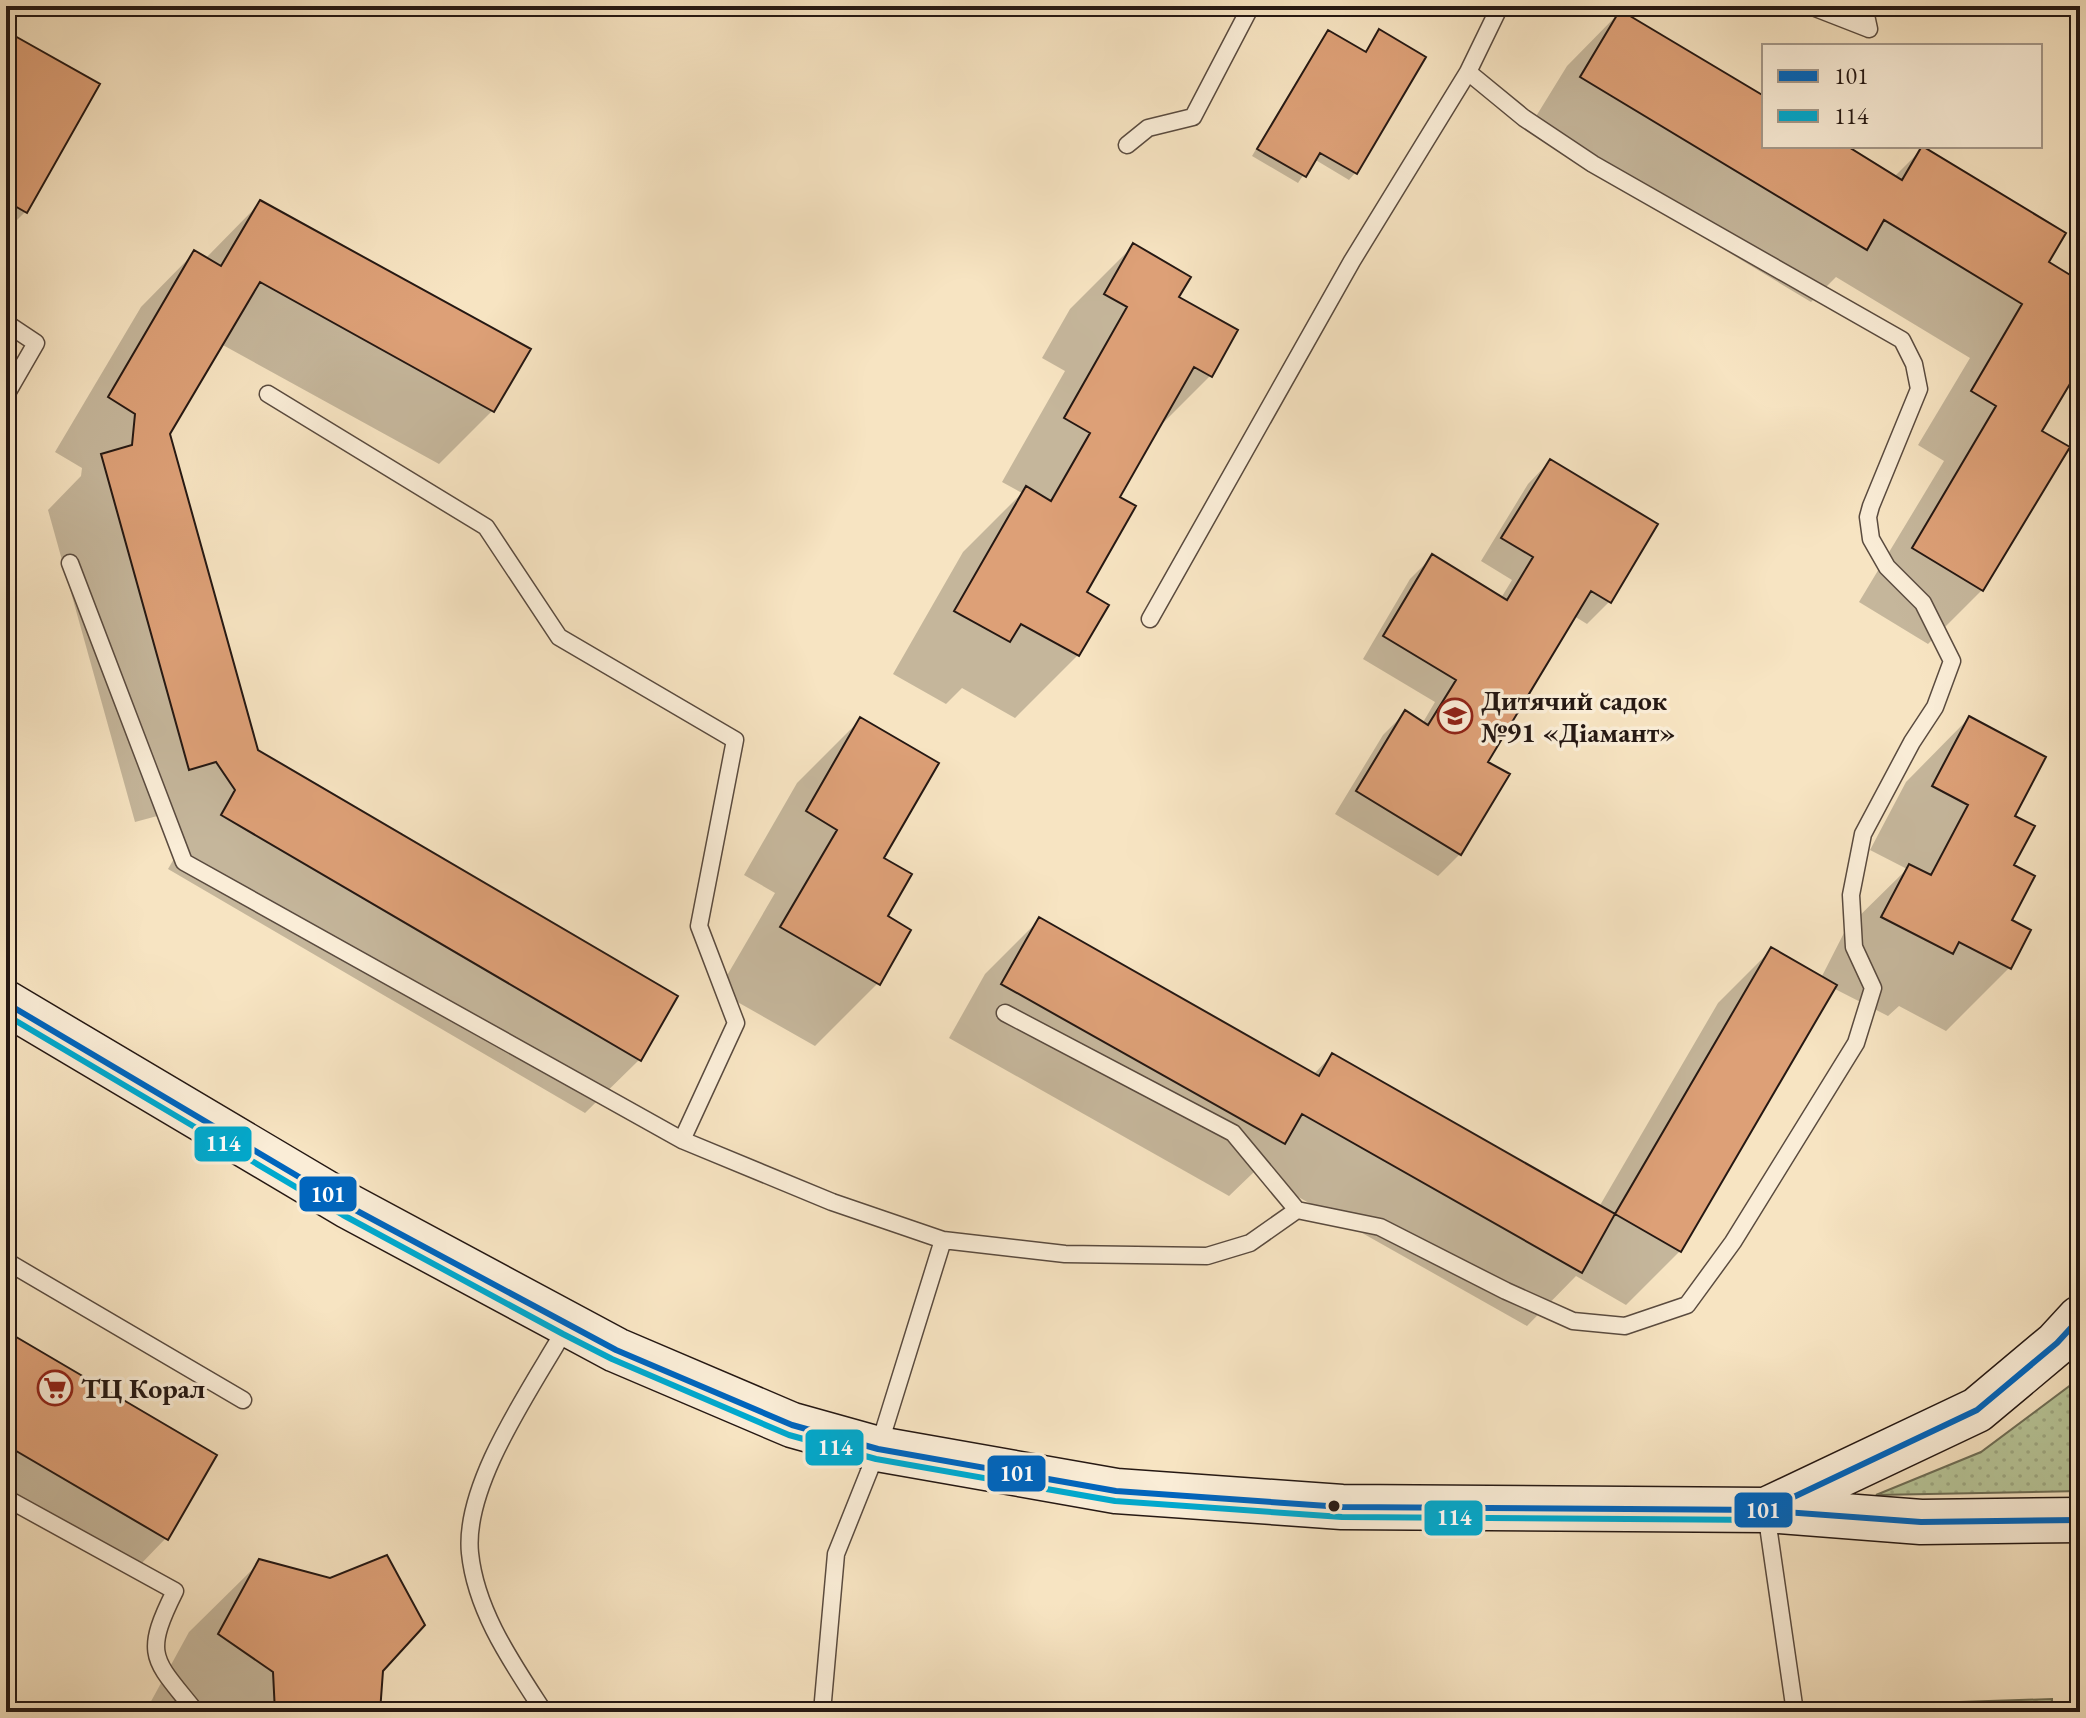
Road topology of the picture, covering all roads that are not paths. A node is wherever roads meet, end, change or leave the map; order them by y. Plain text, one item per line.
1 (1251, 6) edge
2 (1500, 6) edge
3 (1810, 6) edge
4 (1864, 6) edge
5 (1468, 72) junction
6 (1127, 145) dead end
7 (6, 323) edge
8 (268, 394) dead end
9 (6, 395) edge
10 (70, 563) dead end
11 (1150, 619) dead end
12 (6, 1003) edge
13 (1005, 1013) dead end
14 (682, 1140) junction
15 (1297, 1210) junction
16 (943, 1240) junction
17 (6, 1261) edge
18 (2080, 1318) edge
19 (568, 1325) junction
20 (243, 1400) dead end
21 (878, 1449) junction
22 (6, 1498) edge
23 (1766, 1510) junction
24 (2080, 1520) edge
25 (196, 1712) edge
26 (544, 1712) edge
27 (822, 1712) edge
28 (1795, 1712) edge

1 - 6 lane
2 - 5 lane
3 - 4 lane
5 - 11 lane
5 - 15 lane
7 - 9 lane
8 - 14 lane
10 - 14 lane
12 - 19 main road
13 - 15 lane
14 - 16 lane
15 - 16 lane
16 - 21 lane
17 - 20 lane
18 - 23 main road
19 - 21 main road
19 - 26 lane
21 - 23 main road
21 - 27 lane
22 - 25 lane
23 - 24 main road
23 - 28 lane

